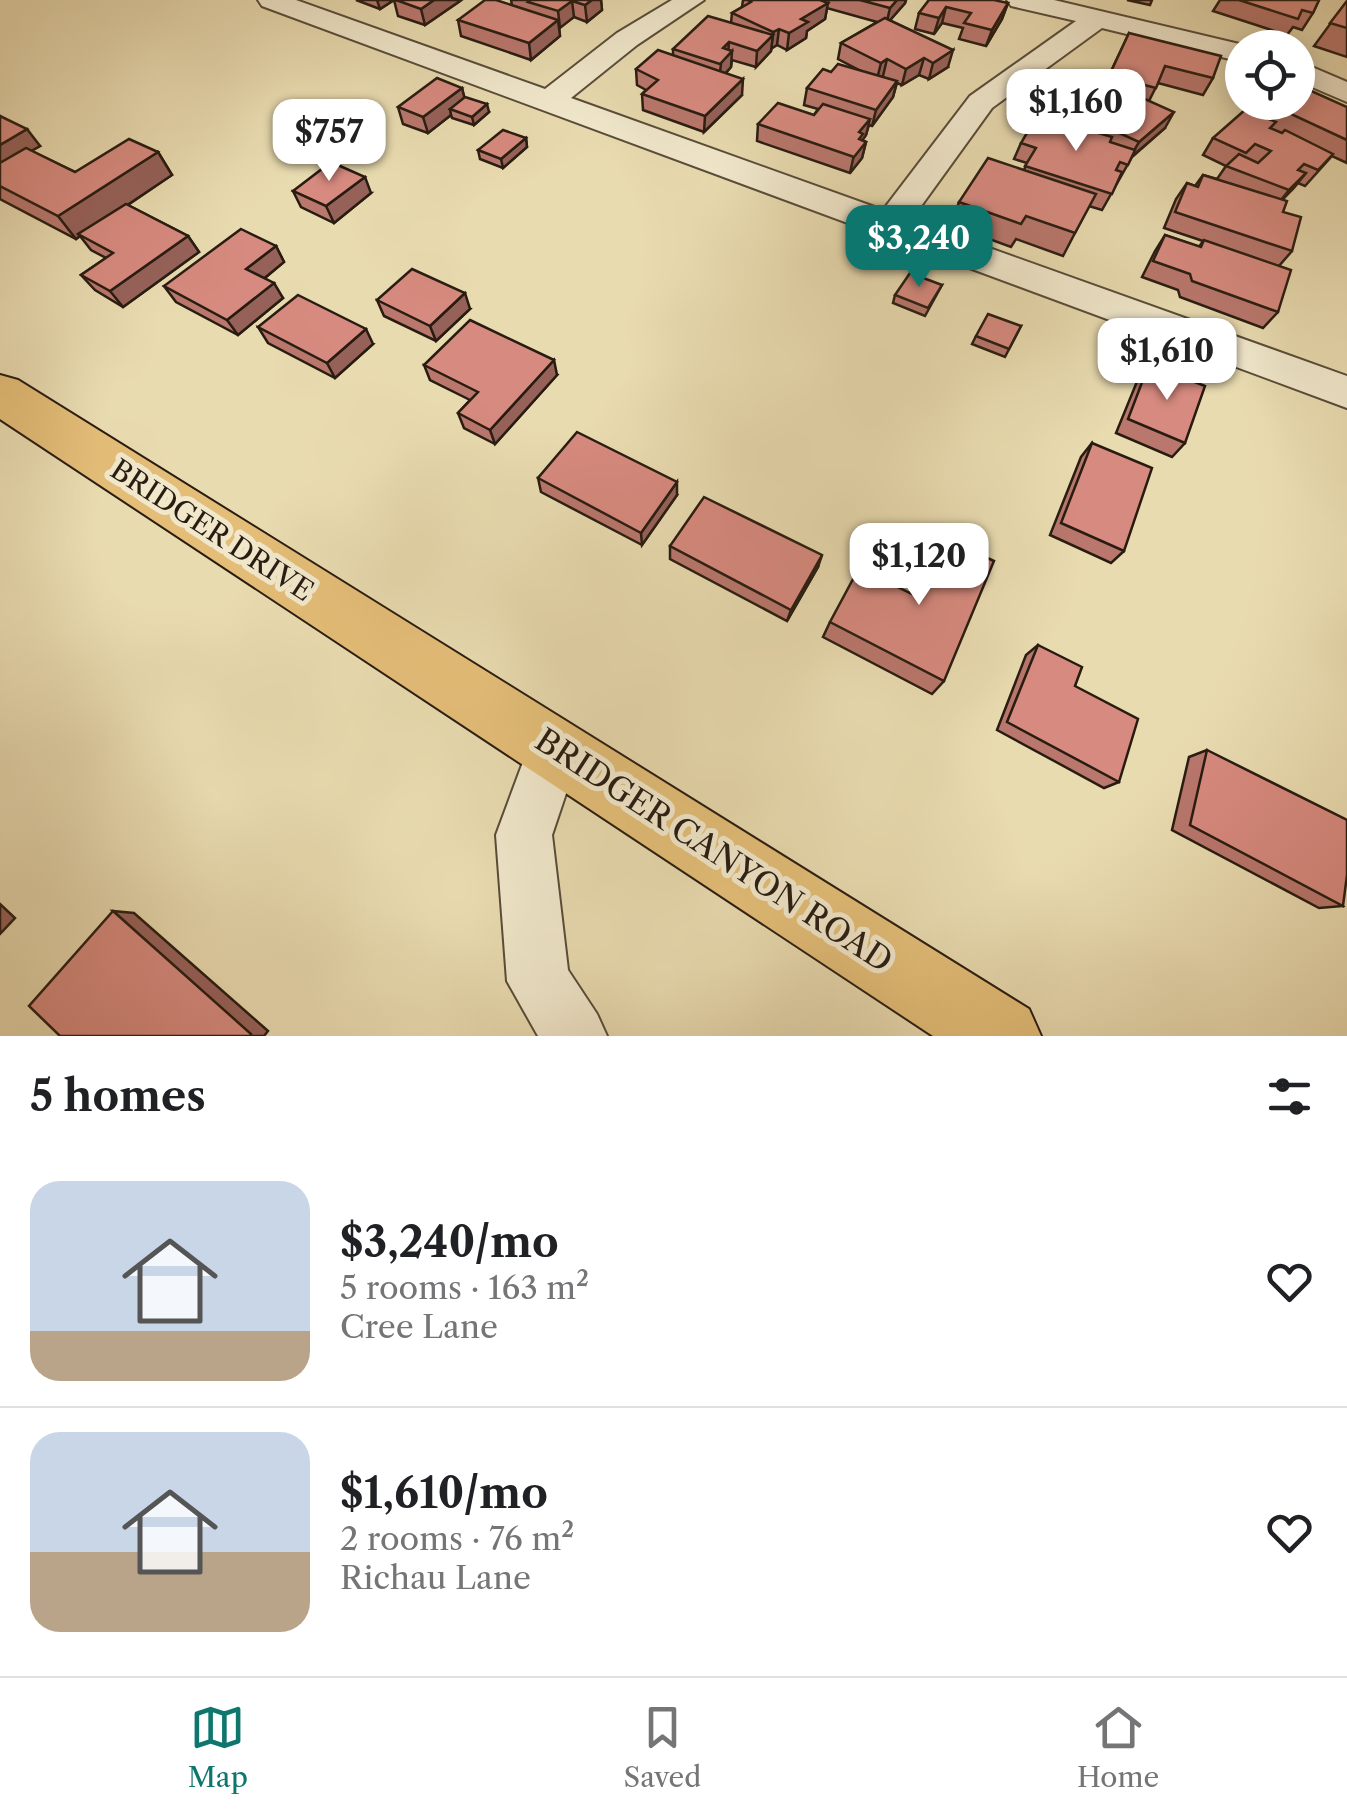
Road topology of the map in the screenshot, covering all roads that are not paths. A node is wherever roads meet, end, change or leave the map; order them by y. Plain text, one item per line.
1 (691, 0) edge
2 (1020, 0) edge
3 (287, 2) edge
4 (1098, 18) junction
5 (1225, 49) edge
6 (1315, 78) edge
7 (1347, 93) edge
8 (550, 100) junction
9 (890, 224) junction
10 (1345, 379) edge
11 (0, 394) edge
12 (424, 666) joint
13 (555, 746) junction
14 (575, 1036) edge
15 (1002, 1036) edge

1 - 8 street
2 - 4 street
3 - 8 street
4 - 5 street
4 - 9 street
6 - 7 street
8 - 9 street
9 - 10 street
11 - 12 main road, BRIDGER DRIVE
12 - 13 main road, BRIDGER CANYON ROAD
13 - 14 street
13 - 15 main road, BRIDGER CANYON ROAD

